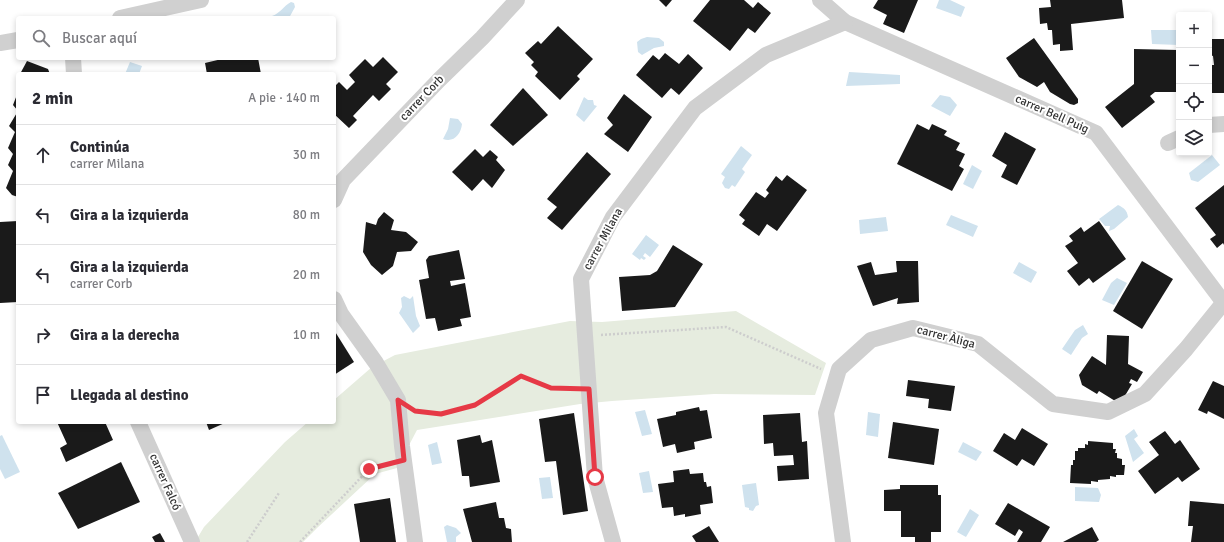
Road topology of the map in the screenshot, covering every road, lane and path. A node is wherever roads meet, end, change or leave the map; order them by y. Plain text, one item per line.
1 (201, 0) edge
2 (517, 0) edge
3 (820, 0) edge
4 (129, 16) edge
5 (845, 22) junction
6 (16, 40) edge
7 (0, 44) edge
8 (73, 60) edge
9 (74, 72) edge
10 (1224, 124) edge
11 (1212, 125) edge
12 (336, 196) edge
13 (1224, 303) edge
14 (336, 304) edge
15 (585, 336) junction
16 (824, 371) dead end
17 (589, 389) junction
18 (398, 400) junction
19 (139, 424) edge
20 (404, 460) junction
21 (279, 493) dead end
22 (192, 542) edge
23 (247, 542) edge
24 (300, 542) edge
25 (415, 542) edge
26 (613, 542) edge
27 (843, 542) edge

1 - 4 street
2 - 12 street, carrer Corb
3 - 5 street, carrer Bell Puig
5 - 13 street, carrer Bell Puig
5 - 15 street, carrer Milana
6 - 7 street
8 - 9 street
10 - 11 street
13 - 27 street, carrer Àliga
14 - 18 street
15 - 16 path
15 - 17 street, carrer Milana
17 - 18 path
17 - 26 street, carrer Milana
18 - 20 street
19 - 22 street, carrer Falcó
20 - 24 path
20 - 25 street
21 - 23 path

